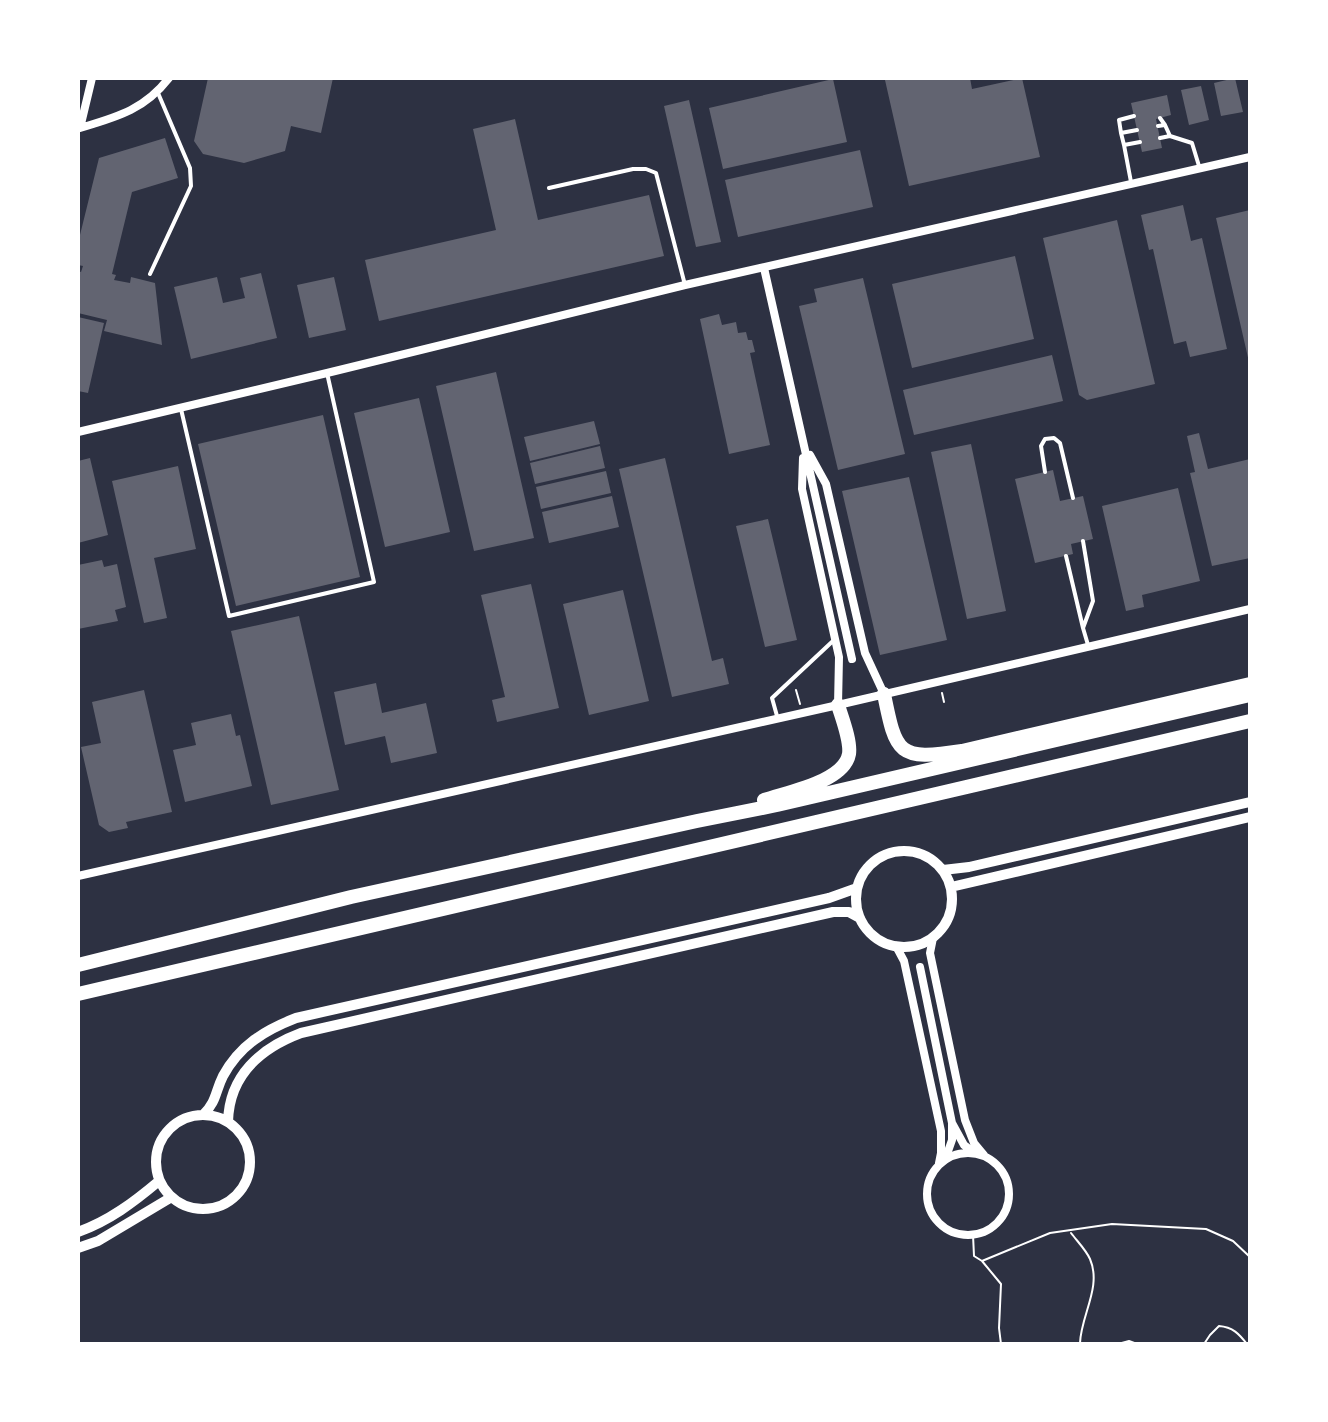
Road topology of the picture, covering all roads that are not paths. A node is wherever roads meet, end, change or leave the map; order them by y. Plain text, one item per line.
1 (92, 78) edge
2 (169, 78) edge
3 (158, 93) junction
4 (1134, 116) dead end
5 (1160, 118) dead end
6 (1165, 125) junction
7 (1158, 126) dead end
8 (1137, 130) dead end
9 (79, 131) edge
10 (1121, 133) junction
11 (1170, 136) junction
12 (1160, 138) dead end
13 (1140, 142) dead end
14 (1124, 145) junction
15 (1250, 157) edge
16 (1200, 169) junction
17 (1132, 184) junction
18 (549, 188) dead end
19 (764, 268) junction
20 (150, 274) dead end
21 (685, 285) junction
22 (327, 373) junction
23 (180, 407) junction
24 (78, 432) edge
25 (803, 444) junction
26 (1045, 472) dead end
27 (1073, 498) dead end
28 (1083, 541) dead end
29 (1066, 556) dead end
30 (1250, 609) edge
31 (1083, 628) junction
32 (835, 638) junction
33 (1088, 647) junction
34 (852, 659) dead end
35 (1250, 684) edge
36 (884, 694) junction
37 (1250, 695) edge
38 (838, 705) junction
39 (777, 718) junction
40 (1250, 721) edge
41 (1250, 802) edge
42 (1250, 817) edge
43 (697, 821) junction
44 (78, 863) edge
45 (943, 870) junction
46 (79, 875) edge
47 (951, 887) junction
48 (857, 888) junction
49 (860, 918) junction
50 (933, 938) junction
51 (896, 946) junction
52 (78, 965) edge
53 (920, 967) dead end
54 (78, 994) edge
55 (203, 1115) junction
56 (228, 1122) junction
57 (952, 1123) junction
58 (973, 1152) junction
59 (985, 1156) junction
60 (942, 1160) junction
61 (159, 1181) junction
62 (170, 1198) junction
63 (78, 1232) edge
64 (78, 1248) edge

1 - 9 street
2 - 3 street
3 - 9 street
3 - 20 lane
4 - 10 lane
5 - 6 lane
6 - 7 lane
6 - 11 lane
8 - 10 lane
10 - 14 lane
11 - 12 lane
11 - 16 lane
13 - 14 lane
14 - 17 lane
15 - 16 street
16 - 17 street
17 - 19 street
18 - 21 lane
19 - 21 street
19 - 25 street
21 - 22 street
22 - 23 street
22 - 23 lane
23 - 24 street
25 - 32 street
25 - 34 street
25 - 36 street
26 - 27 lane
28 - 31 lane
29 - 31 lane
30 - 33 street
31 - 33 lane
32 - 38 street
32 - 39 lane
33 - 36 street
35 - 36 highway
36 - 38 street
37 - 43 highway
38 - 39 street
38 - 43 highway
39 - 46 street
40 - 54 highway
41 - 45 street
42 - 47 street
43 - 52 highway
44 - 46 street
45 - 47 street
45 - 48 street
47 - 50 street
48 - 49 street
48 - 55 street
49 - 51 street
49 - 56 street
50 - 51 street
50 - 59 street
51 - 60 street
53 - 57 street
55 - 56 street
55 - 61 street
56 - 62 street
57 - 58 street
57 - 60 street
58 - 59 street
58 - 60 street
59 - 60 street
61 - 62 street
61 - 63 street
62 - 64 street

